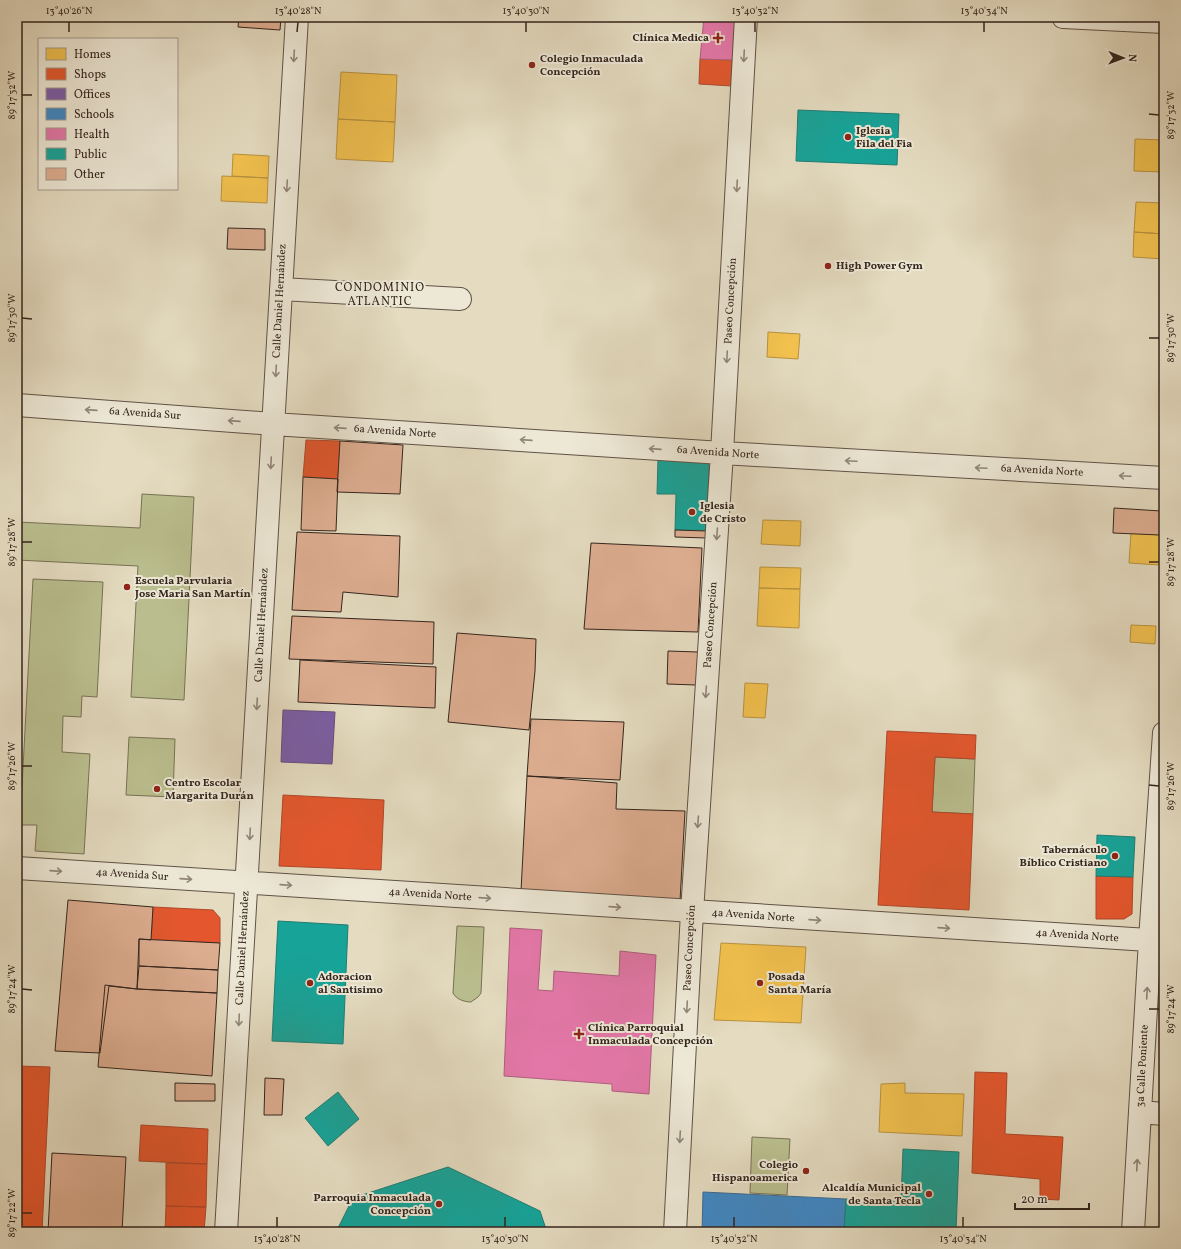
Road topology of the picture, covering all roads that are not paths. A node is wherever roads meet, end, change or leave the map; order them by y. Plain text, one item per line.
1 (297, 17) edge
2 (746, 17) edge
3 (1063, 17) edge
4 (1164, 22) edge
5 (281, 289) junction
6 (460, 299) dead end
7 (17, 405) edge
8 (273, 424) junction
9 (722, 453) junction
10 (1164, 478) edge
11 (1164, 733) edge
12 (17, 868) edge
13 (247, 883) junction
14 (692, 912) junction
15 (1157, 941) edge
16 (1140, 1112) junction
17 (1164, 1114) edge
18 (226, 1232) edge
19 (675, 1232) edge
20 (1133, 1232) edge

1 -> 5 street, Calle Daniel Hernández
2 -> 9 street, Paseo Concepción
3 - 4 street
5 - 6 street
5 -> 8 street, Calle Daniel Hernández
8 -> 7 street, 6a Avenida Sur
9 -> 8 street, 6a Avenida Norte
8 -> 13 street, Calle Daniel Hernández
10 -> 9 street, 6a Avenida Norte
9 -> 14 street, Paseo Concepción
11 - 15 street, 3a Calle Poniente
12 -> 13 street, 4a Avenida Sur
13 -> 14 street, 4a Avenida Norte
13 -> 18 street, Calle Daniel Hernández
14 -> 15 street, 4a Avenida Norte
14 -> 19 street, Paseo Concepción
16 -> 15 street, 3a Calle Poniente
16 - 17 street
20 -> 16 street, 3a Calle Poniente

